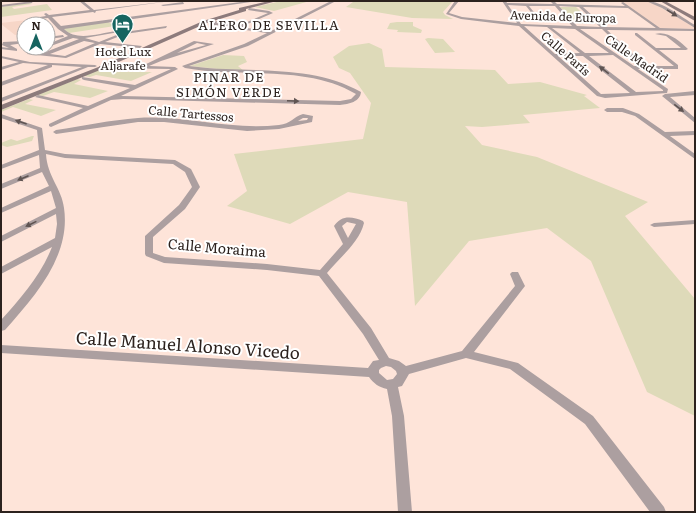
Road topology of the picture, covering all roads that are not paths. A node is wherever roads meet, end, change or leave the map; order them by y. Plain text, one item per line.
1 (82, 1) edge
2 (169, 1) edge
3 (175, 1) edge
4 (220, 1) edge
5 (255, 1) edge
6 (275, 1) edge
7 (335, 1) edge
8 (457, 1) edge
9 (461, 1) edge
10 (552, 1) edge
11 (575, 1) edge
12 (620, 1) edge
13 (648, 1) edge
14 (662, 1) edge
15 (669, 1) edge
16 (33, 2) edge
17 (184, 3) junction
18 (266, 3) junction
19 (506, 3) edge
20 (189, 4) dead end
21 (194, 4) junction
22 (95, 5) dead end
23 (527, 5) junction
24 (556, 5) junction
25 (1, 6) edge
26 (87, 6) junction
27 (580, 6) junction
28 (81, 7) dead end
29 (209, 7) junction
30 (628, 7) junction
31 (245, 9) junction
32 (94, 11) junction
33 (695, 14) edge
34 (46, 15) joint
35 (42, 16) edge
36 (102, 17) junction
37 (94, 18) dead end
38 (695, 19) edge
39 (108, 21) junction
40 (539, 21) dead end
41 (63, 22) dead end
42 (216, 22) dead end
43 (56, 23) edge
44 (156, 23) dead end
45 (56, 24) edge
46 (519, 25) junction
47 (240, 26) junction
48 (574, 26) junction
49 (549, 27) junction
50 (603, 27) junction
51 (60, 28) junction
52 (658, 28) junction
53 (695, 29) edge
54 (80, 32) dead end
55 (122, 32) junction
56 (271, 32) junction
57 (610, 33) junction
58 (636, 34) junction
59 (69, 35) junction
60 (56, 37) edge
61 (81, 38) junction
62 (16, 42) edge
63 (56, 42) edge
64 (4, 43) edge
65 (98, 43) junction
66 (140, 47) junction
67 (1, 48) edge
68 (56, 49) edge
69 (656, 49) junction
70 (629, 52) junction
71 (615, 54) junction
72 (554, 55) junction
73 (585, 55) junction
74 (56, 56) edge
75 (634, 57) junction
76 (1, 58) edge
77 (158, 60) junction
78 (21, 63) junction
79 (53, 65) junction
80 (99, 66) junction
81 (144, 67) junction
82 (184, 67) junction
83 (633, 67) junction
84 (644, 67) junction
85 (176, 68) junction
86 (1, 69) edge
87 (84, 78) dead end
88 (1, 84) edge
89 (135, 87) junction
90 (695, 93) edge
91 (635, 94) junction
92 (683, 94) junction
93 (142, 96) junction
94 (38, 97) dead end
95 (689, 98) dead end
96 (1, 100) edge
97 (107, 100) junction
98 (1, 104) edge
99 (1, 108) edge
100 (89, 108) junction
101 (607, 110) dead end
102 (75, 114) junction
103 (1, 116) edge
104 (695, 121) edge
105 (292, 124) dead end
106 (51, 125) junction
107 (62, 126) junction
108 (88, 128) junction
109 (48, 133) junction
110 (695, 133) edge
111 (665, 134) junction
112 (42, 148) junction
113 (695, 157) edge
114 (1, 167) edge
115 (44, 169) junction
116 (1, 187) edge
117 (53, 188) junction
118 (61, 209) junction
119 (1, 211) edge
120 (695, 222) edge
121 (654, 225) dead end
122 (1, 239) edge
123 (58, 240) junction
124 (347, 244) dead end
125 (1, 271) edge
126 (322, 272) junction
127 (515, 274) dead end
128 (1, 327) edge
129 (1, 349) edge
130 (466, 354) junction
131 (386, 362) junction
132 (403, 371) junction
133 (372, 373) junction
134 (392, 384) junction
135 (405, 512) edge
136 (659, 512) edge

1 - 26 street
2 - 32 street
3 - 17 street
4 - 21 street
5 - 18 street
5 - 29 street
6 - 18 street
7 - 56 street
8 - 46 street, Avenida de Europa
9 - 46 street, Avenida de Europa
10 - 24 street, Calle Madrid
11 - 27 street
12 - 30 street
13 -> 53 street
14 - 38 street
15 - 33 street
16 - 25 street
17 - 20 street
17 - 32 street
18 - 31 street
19 - 23 street
19 - 46 street, Calle París
21 - 29 street
21 - 36 street
22 - 26 street
23 - 24 street
23 - 40 street
24 - 27 street
24 - 48 street, Calle Madrid
26 - 28 street
26 - 32 street
27 - 30 street
27 - 50 street
29 - 31 street
29 - 39 street
30 - 52 street
31 - 47 street
31 - 66 street
31 - 80 street
32 - 34 street
34 - 35 street
36 - 37 street
36 - 39 street
39 - 51 street
39 - 55 street
41 - 43 street
42 - 47 street
44 - 55 street
45 - 51 street
46 - 48 street, Avenida de Europa
46 - 49 street, Avenida de Europa
46 - 72 street, Calle París
47 - 56 street
48 - 49 street, Avenida de Europa
48 - 50 street, Avenida de Europa
48 - 71 street, Calle Madrid
49 - 73 street
50 - 52 street, Avenida de Europa
50 - 53 street, Avenida de Europa
50 - 57 street
51 - 59 street
52 - 53 street, Avenida de Europa
54 - 59 street
55 - 61 street
55 - 65 street
56 - 82 street
57 - 58 street
57 - 70 street
58 - 69 street
58 - 69 street
59 - 60 street
59 - 61 street
59 - 63 street
61 - 65 street
61 - 68 street
62 - 64 street
64 - 67 street
65 - 66 street
65 - 74 street
66 - 80 street
69 - 84 street
70 - 71 street
70 - 75 street
71 - 73 street
71 - 75 street
71 - 83 street, Calle Madrid
72 - 73 street
72 - 91 street, Calle París
91 -> 73 street
75 - 84 street
76 - 78 street
77 - 77 street
77 - 81 street
78 - 79 street
78 - 86 street
79 - 80 street
79 - 88 street
80 - 81 street
80 - 96 street
80 - 98 street
80 - 99 street
81 - 85 street
82 - 85 street
93 -> 82 street
83 - 84 street
83 - 91 street, Calle Madrid
85 - 89 street
87 - 89 street
89 - 93 street
89 - 97 street
90 - 92 street
92 - 95 street
92 -> 104 street
93 - 97 street
94 - 100 street
97 - 100 street
100 - 102 street
101 - 111 street
102 - 106 street
102 - 107 street
109 -> 103 street
105 - 108 street, Calle Tartessos
106 - 107 street, Calle Tartessos
106 - 109 street
107 - 108 street, Calle Tartessos
107 - 109 street
108 - 109 street, Calle Tartessos
109 - 112 street
110 - 111 street
111 - 113 street
112 - 114 street
112 - 115 street
112 - 126 street, Calle Moraima
115 -> 116 street
115 - 117 street
117 - 118 street
117 - 119 street
118 -> 122 street
118 - 123 street
120 - 121 street
123 - 125 street
123 - 128 street
124 - 126 street
126 - 131 street
127 - 130 street
129 - 133 street, Calle Manuel Alonso Vicedo
130 - 132 street
130 - 136 street
131 - 132 street
131 - 133 street
132 - 134 street
133 - 134 street
134 - 135 street

